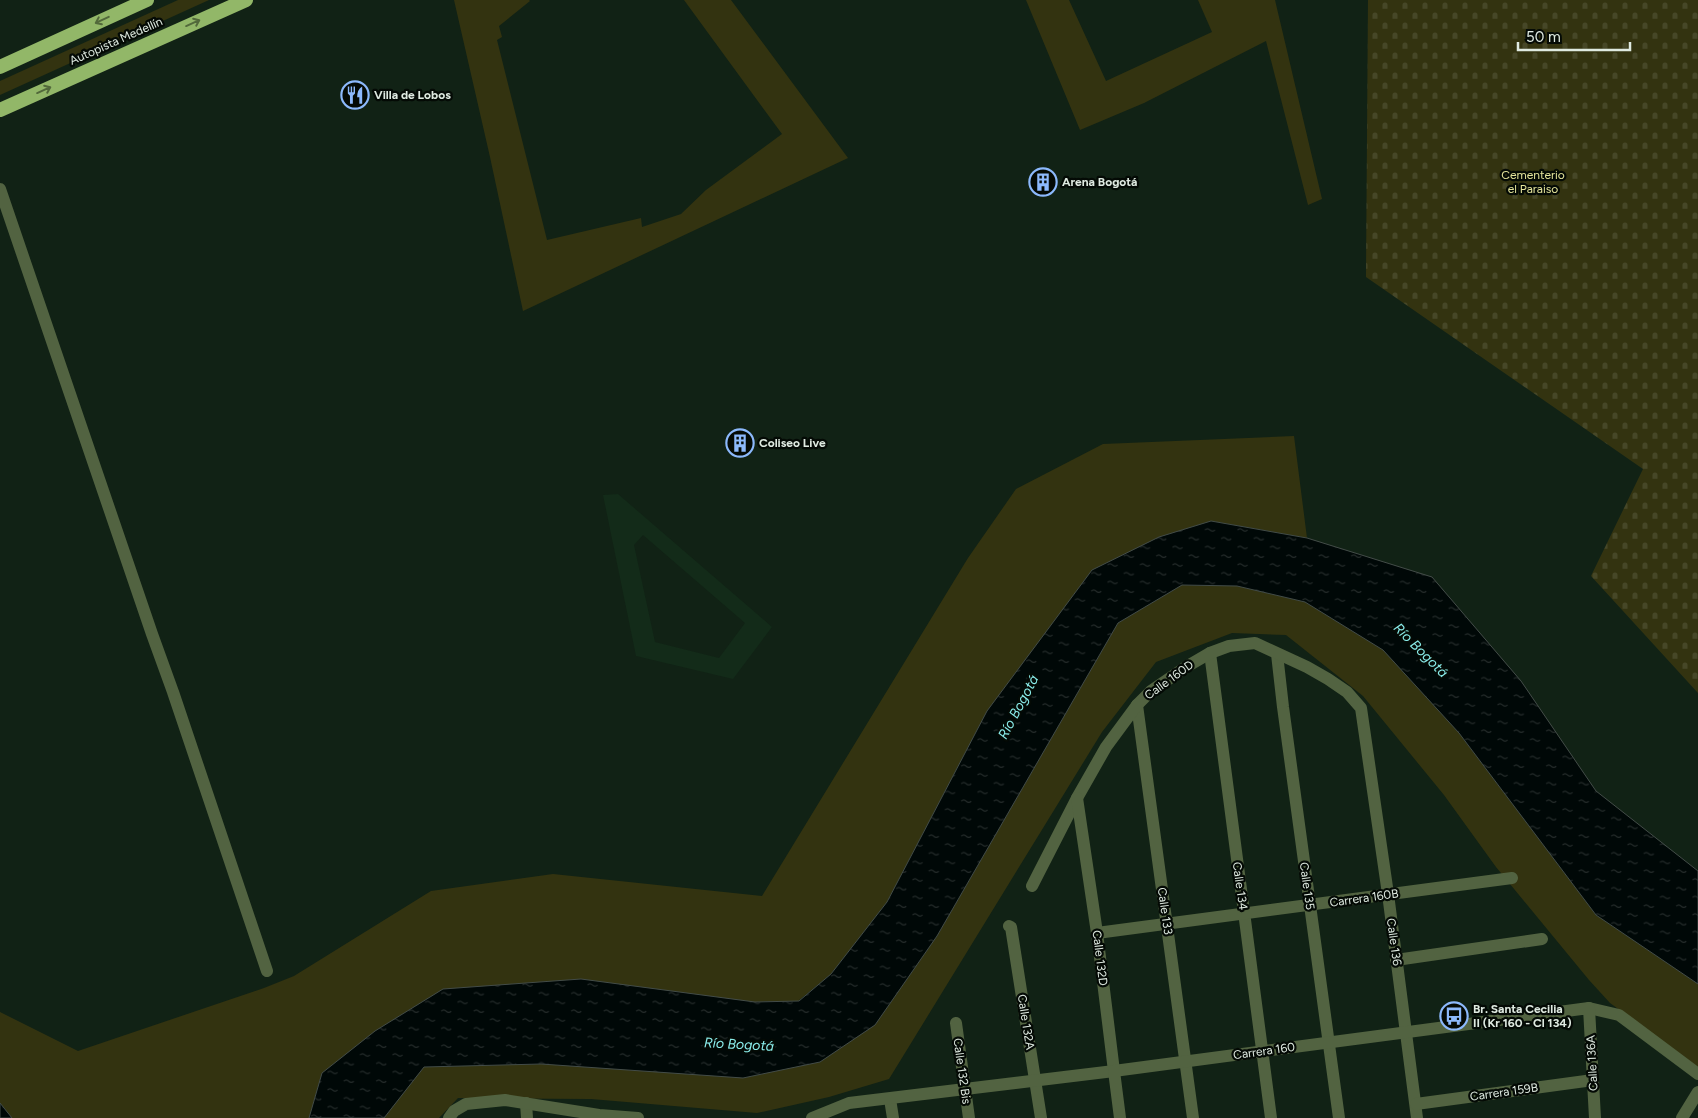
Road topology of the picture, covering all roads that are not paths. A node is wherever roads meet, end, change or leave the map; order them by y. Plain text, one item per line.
1 (147, 0) edge
2 (246, 0) edge
3 (0, 67) edge
4 (0, 110) edge
5 (0, 189) edge
6 (1210, 654) junction
7 (1278, 654) junction
8 (1138, 705) junction
9 (1360, 708) joint
10 (1076, 798) junction
11 (1512, 878) dead end
12 (1032, 886) dead end
13 (1388, 894) junction
14 (1310, 905) junction
15 (1244, 914) junction
16 (1167, 924) junction
17 (1009, 926) dead end
18 (1097, 933) junction
19 (1542, 939) dead end
20 (1396, 960) junction
21 (266, 971) dead end
22 (1589, 1008) junction
23 (956, 1023) dead end
24 (1406, 1032) junction
25 (1329, 1043) junction
26 (1262, 1052) junction
27 (1185, 1062) junction
28 (1114, 1071) junction
29 (1698, 1074) edge
30 (1593, 1080) junction
31 (1036, 1081) junction
32 (965, 1090) junction
33 (1698, 1092) edge
34 (890, 1098) junction
35 (526, 1103) junction
36 (1416, 1104) junction
37 (451, 1115) edge
38 (599, 1116) edge
39 (819, 1116) edge
40 (527, 1118) edge
41 (638, 1118) edge
42 (893, 1118) edge
43 (969, 1118) edge
44 (1041, 1118) edge
45 (1120, 1118) edge
46 (1193, 1118) edge
47 (1271, 1118) edge
48 (1339, 1118) edge
49 (1418, 1118) edge
50 (1595, 1118) edge
51 (1682, 1118) edge

1 -> 3 highway
4 -> 2 highway, Autopista Medellín
5 - 21 street
6 - 7 street, Calle 160D
6 - 8 street, Calle 160D
6 - 15 street, Calle 134
7 - 9 street, Calle 160D
7 - 14 street, Calle 135
8 - 10 street, Calle 160D
8 - 16 street, Calle 133
9 - 13 street, Calle 136
10 - 12 street, Calle 160D
10 - 18 street, Calle 132D
11 - 13 street, Carrera 160B
13 - 14 street, Carrera 160B
13 - 20 street, Calle 136
14 - 15 street, Carrera 160B
14 - 25 street, Calle 135
15 - 16 street, Carrera 160B
15 - 26 street, Calle 134
16 - 18 street, Carrera 160B
16 - 27 street, Calle 133
17 - 31 street, Calle 132A
18 - 28 street, Calle 132D
19 - 20 street
20 - 24 street, Calle 136
22 - 24 street, Carrera 160
22 - 29 street, Carrera 160
22 - 30 street, Calle 136A
23 - 32 street, Calle 132 Bis
24 - 25 street, Carrera 160
24 - 36 street, Calle 136
25 - 26 street, Carrera 160
25 - 48 street, Calle 135
26 - 27 street, Carrera 160
26 - 47 street, Calle 134
27 - 28 street, Carrera 160
27 - 46 street, Calle 133
28 - 31 street, Carrera 160
28 - 45 street, Calle 132D
30 - 36 street, Carrera 159B
30 - 50 street, Calle 136A
31 - 32 street, Carrera 160
31 - 44 street, Calle 132A
32 - 34 street, Carrera 160
32 - 43 street, Calle 132 Bis
33 - 51 street
34 - 39 street, Carrera 160
34 - 42 street
35 - 37 street
35 - 38 street
35 - 40 street
36 - 49 street, Calle 136
38 - 41 street

